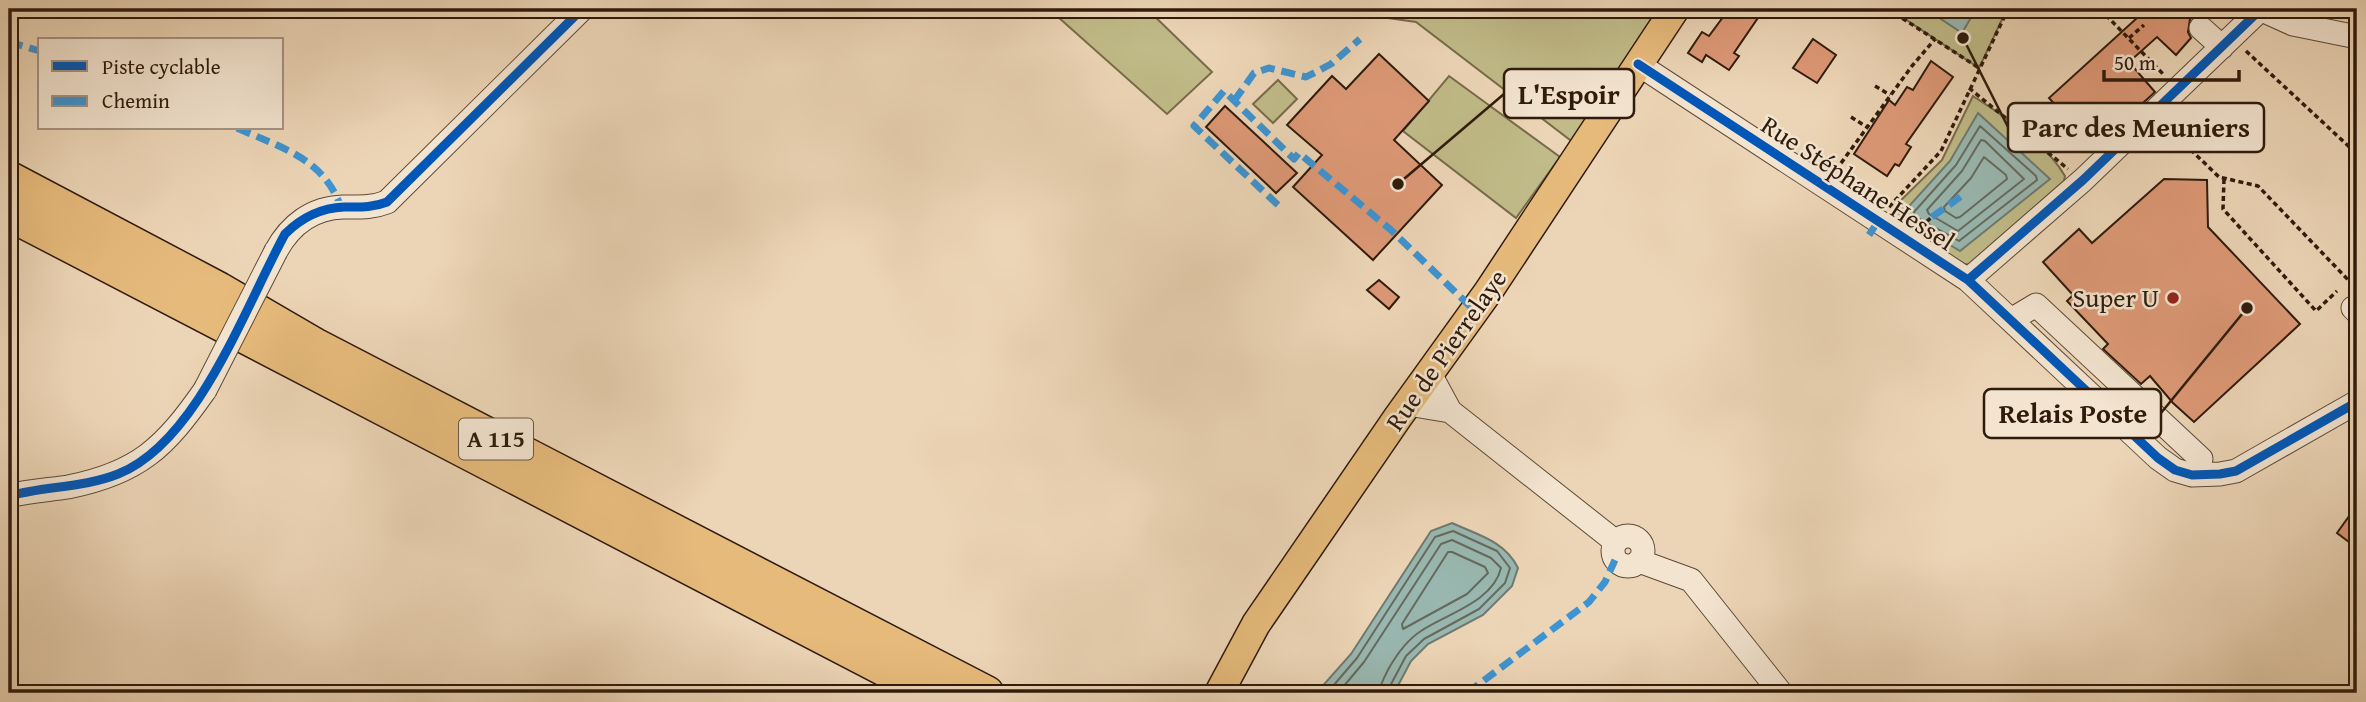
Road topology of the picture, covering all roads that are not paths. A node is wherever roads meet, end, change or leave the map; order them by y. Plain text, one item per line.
1 (582, 9) edge
2 (1675, 9) edge
3 (2260, 9) edge
4 (2201, 28) dead end
5 (2357, 37) edge
6 (2227, 42) junction
7 (1638, 64) junction
8 (9, 178) edge
9 (9, 214) edge
10 (1968, 280) junction
11 (2011, 320) junction
12 (1430, 374) junction
13 (2357, 402) edge
14 (1408, 404) junction
15 (1450, 411) junction
16 (2201, 458) dead end
17 (9, 496) edge
18 (930, 693) edge
19 (987, 693) edge
20 (1219, 693) edge
21 (1781, 693) edge

1 - 17 street, bridge
2 - 7 main road, Rue de Pierrelaye
3 - 5 street
3 - 6 street
4 - 6 street
6 - 10 street
7 - 10 street, Rue Stéphane Hessel
7 - 12 main road, Rue de Pierrelaye
8 - 19 highway, A 115
9 - 18 highway, A 115
10 - 11 street, Rue Stéphane Hessel
11 - 13 street, Rue Stéphane Hessel
11 - 16 street
12 - 14 main road, Rue de Pierrelaye
12 - 15 street
14 - 15 street
14 - 20 main road, Rue de Pierrelaye
15 - 21 street

